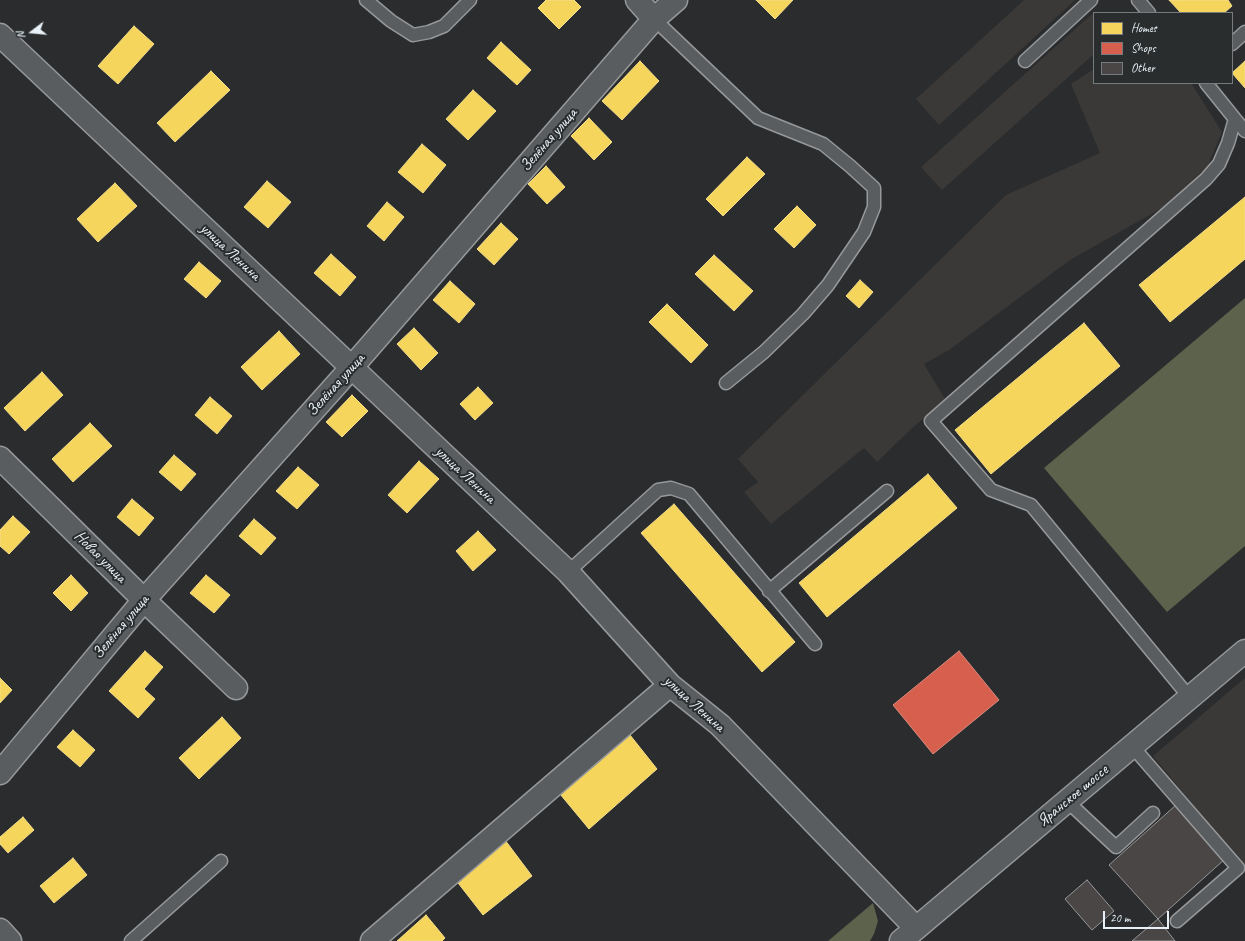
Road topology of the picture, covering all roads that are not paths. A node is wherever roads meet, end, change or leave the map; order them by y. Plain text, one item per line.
1 (366, 0) edge
2 (470, 0) edge
3 (638, 0) edge
4 (676, 0) edge
5 (1091, 0) edge
6 (1138, 0) edge
7 (1148, 12) edge
8 (654, 19) junction
9 (1245, 32) edge
10 (0, 35) edge
11 (1233, 43) edge
12 (1025, 62) dead end
13 (1207, 84) edge
14 (1235, 119) junction
15 (1245, 131) edge
16 (352, 368) junction
17 (726, 383) dead end
18 (0, 458) edge
19 (887, 491) dead end
20 (568, 572) junction
21 (769, 591) junction
22 (144, 600) junction
23 (815, 644) dead end
24 (1245, 651) edge
25 (670, 685) junction
26 (236, 688) dead end
27 (1190, 698) junction
28 (1132, 746) junction
29 (0, 773) edge
30 (1067, 801) junction
31 (1154, 813) dead end
32 (220, 861) dead end
33 (1177, 921) dead end
34 (0, 930) edge
35 (915, 937) edge
36 (10, 941) edge
37 (131, 941) edge
38 (372, 941) edge

1 - 2 lane
3 - 8 street
4 - 8 street, Зелёная улица
5 - 12 lane
6 - 7 lane
8 - 16 street, Зелёная улица
8 - 17 lane
9 - 11 lane
10 - 16 street, улица Ленина
13 - 14 lane
14 - 15 lane
14 - 27 lane
16 - 20 street, улица Ленина
16 - 22 street, Зелёная улица
18 - 22 street, Новая улица
19 - 21 lane
20 - 21 lane
20 - 25 street, улица Ленина
21 - 23 lane
22 - 26 street, Новая улица
22 - 29 street, Зелёная улица
24 - 27 street, Яранское шоссе
25 - 35 street, улица Ленина
25 - 38 street
27 - 28 street, Яранское шоссе
28 - 30 street, Яранское шоссе
28 - 33 lane
30 - 31 lane
30 - 35 street, Яранское шоссе
32 - 37 lane
34 - 36 street

